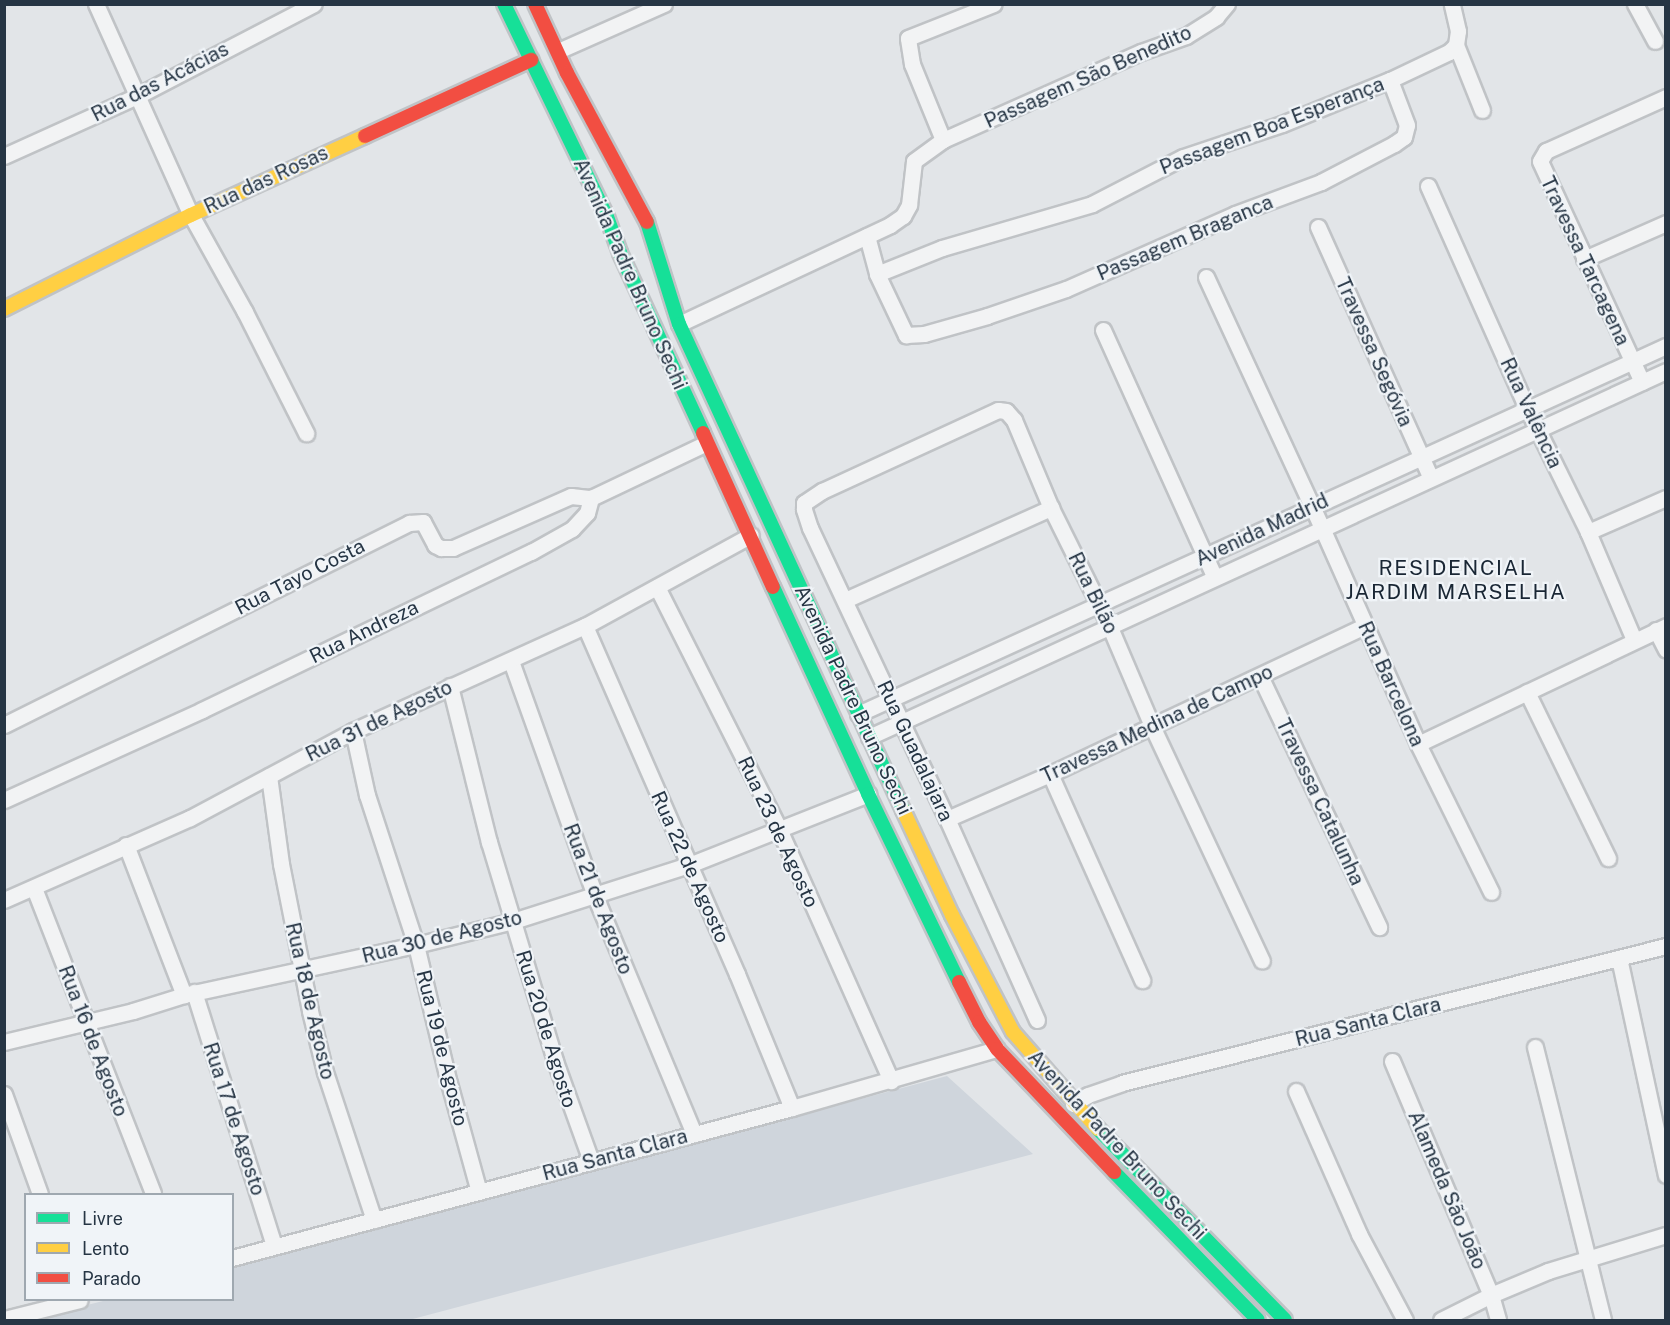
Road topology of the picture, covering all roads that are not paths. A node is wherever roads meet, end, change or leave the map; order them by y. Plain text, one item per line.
1 (96, 4) edge
2 (314, 4) edge
3 (504, 4) edge
4 (535, 4) edge
5 (664, 4) edge
6 (994, 4) edge
7 (1227, 4) edge
8 (1452, 4) edge
9 (1635, 4) edge
10 (1655, 41) dead end
11 (1456, 45) junction
12 (558, 51) junction
13 (531, 60) junction
14 (1390, 80) junction
15 (139, 95) junction
16 (1665, 97) edge
17 (1482, 110) dead end
18 (943, 140) junction
19 (4, 156) edge
20 (1428, 186) dead end
21 (641, 211) junction
22 (191, 214) junction
23 (607, 218) junction
24 (1665, 223) edge
25 (1318, 227) dead end
26 (867, 236) junction
27 (655, 244) junction
28 (620, 253) junction
29 (1584, 259) junction
30 (877, 274) junction
31 (1206, 277) dead end
32 (4, 309) edge
33 (679, 324) junction
34 (1103, 330) dead end
35 (1665, 346) edge
36 (1632, 361) junction
37 (1665, 371) edge
38 (1642, 382) junction
39 (1527, 408) junction
40 (1539, 429) junction
41 (306, 433) dead end
42 (707, 443) junction
43 (1421, 456) junction
44 (1431, 478) junction
45 (822, 491) joint
46 (591, 498) junction
47 (1665, 498) edge
48 (1312, 507) junction
49 (1051, 508) junction
50 (1322, 528) junction
51 (1588, 532) junction
52 (751, 536) junction
53 (1204, 556) junction
54 (1214, 576) junction
55 (657, 587) junction
56 (845, 600) junction
57 (1099, 605) junction
58 (1109, 625) junction
59 (585, 626) junction
60 (1365, 626) junction
61 (1661, 628) edge
62 (1634, 640) junction
63 (1665, 650) edge
64 (511, 661) junction
65 (1260, 676) junction
66 (450, 686) junction
67 (1527, 692) junction
68 (891, 699) junction
69 (858, 714) junction
70 (901, 722) junction
71 (4, 725) edge
72 (1152, 726) junction
73 (353, 731) junction
74 (869, 737) junction
75 (1418, 744) junction
76 (1050, 774) junction
77 (269, 776) junction
78 (868, 794) junction
79 (4, 800) edge
80 (947, 819) junction
81 (778, 829) junction
82 (126, 845) junction
83 (1608, 858) dead end
84 (689, 865) junction
85 (34, 888) junction
86 (1491, 892) dead end
87 (595, 896) junction
88 (4, 900) edge
89 (513, 921) junction
90 (1379, 927) dead end
91 (416, 945) junction
92 (1665, 946) edge
93 (1618, 958) junction
94 (1262, 960) dead end
95 (302, 970) junction
96 (1142, 980) dead end
97 (189, 993) junction
98 (1037, 1020) dead end
99 (85, 1023) junction
100 (4, 1042) edge
101 (1535, 1047) dead end
102 (997, 1049) junction
103 (1392, 1061) dead end
104 (891, 1081) junction
105 (1296, 1091) dead end
106 (4, 1094) edge
107 (1073, 1104) junction
108 (792, 1108) junction
109 (694, 1134) junction
110 (591, 1161) junction
111 (1665, 1175) edge
112 (479, 1191) junction
113 (40, 1193) edge
114 (153, 1193) edge
115 (374, 1220) junction
116 (1665, 1235) edge
117 (274, 1246) junction
118 (234, 1257) edge
119 (1588, 1259) junction
120 (1491, 1295) junction
121 (74, 1301) edge
122 (4, 1319) edge
123 (1258, 1320) edge
124 (1286, 1320) edge
125 (1405, 1320) edge
126 (1441, 1320) edge
127 (1498, 1320) edge
128 (1602, 1320) edge

1 - 15 street
2 - 15 street, Rua das Acácias
3 - 13 main road, Avenida Padre Bruno Sechi
4 - 12 main road, Avenida Padre Bruno Sechi
5 - 12 street
6 - 18 street
7 - 18 street, Passagem São Benedito
8 - 11 street
9 - 10 street
11 - 14 street, Passagem Boa Esperança
11 - 17 street
12 - 21 main road, Avenida Padre Bruno Sechi
13 - 22 main road, Rua das Rosas
13 - 23 main road, Avenida Padre Bruno Sechi
14 - 30 street, Passagem Boa Esperança
14 - 30 street, Passagem Braganca
15 - 19 street, Rua das Acácias
15 - 22 street
16 - 29 street, Travessa Tarcagena
18 - 26 street, Passagem São Benedito
20 - 39 street, Rua Valência
21 - 23 main road
21 - 27 main road, Avenida Padre Bruno Sechi
22 - 32 main road, Rua das Rosas
22 - 41 street
23 - 28 main road, Avenida Padre Bruno Sechi
24 - 29 street
25 - 43 street, Travessa Segóvia
26 - 30 street
26 - 33 street, Passagem São Benedito
27 - 28 main road
27 - 33 main road, Avenida Padre Bruno Sechi
28 - 42 main road, Avenida Padre Bruno Sechi
29 - 36 street, Travessa Tarcagena
31 - 48 street, Rua Barcelona
33 - 69 main road, Avenida Padre Bruno Sechi
34 - 53 street
35 - 36 street, Avenida Madrid
36 - 38 street, Travessa Tarcagena
36 - 39 street, Avenida Madrid
37 - 38 street, Avenida Madrid
38 - 40 street, Avenida Madrid
39 - 40 street, Rua Valência
39 - 43 street, Avenida Madrid
40 - 44 street, Avenida Madrid
40 - 51 street, Rua Valência
42 - 46 street
42 - 52 main road, Avenida Padre Bruno Sechi
43 - 44 street, Travessa Segóvia
43 - 48 street, Avenida Madrid
44 - 50 street, Avenida Madrid
45 - 49 street, Rua Bilão
45 - 56 street, Rua Guadalajara
46 - 71 street, Rua Tayo Costa
46 - 79 street, Rua Andreza
47 - 51 street
48 - 50 street, Rua Barcelona
48 - 53 street, Avenida Madrid
49 - 56 street
49 - 57 street, Rua Bilão
50 - 54 street, Avenida Madrid
50 - 60 street, Rua Barcelona
51 - 62 street, Rua Valência
52 - 55 street, Rua 31 de Agosto
52 - 78 main road, Avenida Padre Bruno Sechi
53 - 54 street
53 - 57 street, Avenida Madrid
54 - 58 street, Avenida Madrid
55 - 59 street, Rua 31 de Agosto
55 - 81 street, Rua 23 de Agosto
56 - 68 street, Rua Guadalajara
57 - 58 street, Rua Bilão
57 - 68 street, Avenida Madrid
58 - 70 street, Avenida Madrid
58 - 72 street, Rua Bilão
59 - 64 street, Rua 31 de Agosto
59 - 84 street, Rua 22 de Agosto
60 - 65 street, Travessa Medina de Campo
60 - 75 street, Rua Barcelona
61 - 62 street
61 - 63 street
62 - 67 street
64 - 66 street, Rua 31 de Agosto
64 - 87 street, Rua 21 de Agosto
65 - 72 street, Travessa Medina de Campo
65 - 90 street, Travessa Catalunha
66 - 73 street, Rua 31 de Agosto
66 - 89 street, Rua 20 de Agosto
67 - 75 street
67 - 83 street
68 - 69 street, Avenida Madrid
68 - 70 street, Rua Guadalajara
69 - 74 main road, Avenida Padre Bruno Sechi
70 - 74 street, Avenida Madrid
70 - 80 street, Rua Guadalajara
72 - 76 street, Travessa Medina de Campo
72 - 94 street, Rua Bilão
73 - 77 street, Rua 31 de Agosto
73 - 91 street, Rua 19 de Agosto
74 - 107 main road, Avenida Padre Bruno Sechi
75 - 86 street, Rua Barcelona
76 - 80 street, Travessa Medina de Campo
76 - 96 street
77 - 82 street, Rua 31 de Agosto
77 - 95 street, Rua 18 de Agosto
78 - 81 street, Rua 30 de Agosto
78 - 102 main road, Avenida Padre Bruno Sechi
80 - 98 street, Rua Guadalajara
81 - 84 street, Rua 30 de Agosto
81 - 104 street, Rua 23 de Agosto
82 - 85 street, Rua 31 de Agosto
82 - 97 street, Rua 17 de Agosto
84 - 87 street, Rua 30 de Agosto
84 - 108 street, Rua 22 de Agosto
85 - 88 street, Rua 31 de Agosto
85 - 99 street, Rua 16 de Agosto
87 - 89 street, Rua 30 de Agosto
87 - 109 street, Rua 21 de Agosto
89 - 91 street, Rua 30 de Agosto
89 - 110 street, Rua 20 de Agosto
91 - 95 street, Rua 30 de Agosto
91 - 112 street, Rua 19 de Agosto
92 - 93 street, Rua Santa Clara
93 - 107 street, Rua Santa Clara
93 - 111 street
95 - 97 street, Rua 30 de Agosto
95 - 115 street, Rua 18 de Agosto
97 - 99 street, Rua 30 de Agosto
97 - 117 street, Rua 17 de Agosto
99 - 100 street, Rua 30 de Agosto
99 - 114 street, Rua 16 de Agosto
101 - 119 street
102 - 104 street, Rua Santa Clara
102 - 123 main road, Avenida Padre Bruno Sechi
103 - 120 street, Alameda São João
104 - 108 street, Rua Santa Clara
105 - 125 street
106 - 113 street
107 - 124 main road, Avenida Padre Bruno Sechi
108 - 109 street, Rua Santa Clara
109 - 110 street, Rua Santa Clara
110 - 112 street, Rua Santa Clara
112 - 115 street, Rua Santa Clara
115 - 117 street, Rua Santa Clara
116 - 119 street
117 - 118 street, Rua Santa Clara
119 - 120 street
119 - 128 street
120 - 126 street
120 - 127 street, Alameda São João
121 - 122 street

